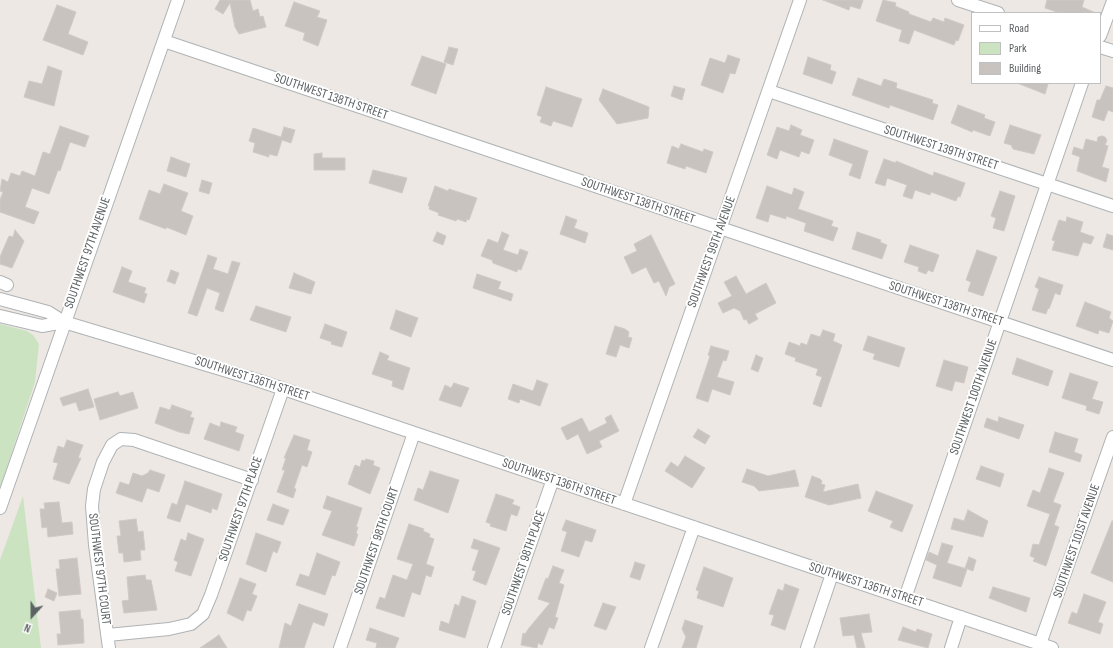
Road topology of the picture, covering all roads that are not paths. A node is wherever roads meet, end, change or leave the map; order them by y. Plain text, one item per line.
1 (178, 0) edge
2 (800, 0) edge
3 (958, 0) edge
4 (1113, 1) edge
5 (995, 12) edge
6 (1101, 33) edge
7 (164, 41) junction
8 (1101, 47) edge
9 (1113, 51) edge
10 (1082, 84) edge
11 (769, 91) junction
12 (1047, 184) junction
13 (1113, 206) edge
14 (721, 228) junction
15 (0, 300) edge
16 (0, 316) edge
17 (64, 322) junction
18 (999, 322) junction
19 (1113, 360) edge
20 (283, 389) junction
21 (414, 433) junction
22 (1113, 437) edge
23 (553, 479) junction
24 (252, 480) junction
25 (624, 504) junction
26 (0, 508) edge
27 (694, 527) junction
28 (832, 574) junction
29 (905, 598) junction
30 (961, 617) junction
31 (108, 634) junction
32 (1040, 644) junction
33 (109, 648) edge
34 (340, 648) edge
35 (494, 648) edge
36 (651, 648) edge
37 (807, 648) edge
38 (951, 648) edge
39 (1052, 648) edge

1 - 7 street, SOUTHWEST 97TH AVENUE
2 - 11 street, SOUTHWEST 99TH AVENUE
3 - 5 street
4 - 6 street
7 - 14 street, SOUTHWEST 138TH STREET
7 - 17 street, SOUTHWEST 97TH AVENUE
8 - 9 street
10 - 12 street, SOUTHWEST 100TH AVENUE
11 - 12 street, SOUTHWEST 139TH STREET
11 - 14 street, SOUTHWEST 99TH AVENUE
12 - 13 street, SOUTHWEST 139TH STREET
12 - 18 street, SOUTHWEST 100TH AVENUE
14 - 18 street, SOUTHWEST 138TH STREET
14 - 25 street, SOUTHWEST 99TH AVENUE
15 - 17 street, SOUTHWEST 136TH STREET
16 - 17 street, SOUTHWEST 136TH STREET
17 - 20 street, SOUTHWEST 136TH STREET
17 - 26 street, SOUTHWEST 97TH AVENUE
18 - 19 street, SOUTHWEST 138TH STREET
18 - 29 street, SOUTHWEST 100TH AVENUE
20 - 21 street, SOUTHWEST 136TH STREET
20 - 24 street, SOUTHWEST 97TH PLACE
21 - 23 street, SOUTHWEST 136TH STREET
21 - 34 street, SOUTHWEST 98TH COURT
22 - 32 street, SOUTHWEST 101ST AVENUE
23 - 25 street, SOUTHWEST 136TH STREET
23 - 35 street, SOUTHWEST 98TH PLACE
24 - 31 street, SOUTHWEST 97TH PLACE
24 - 31 street, SOUTHWEST 97TH COURT
25 - 27 street, SOUTHWEST 136TH STREET
27 - 28 street, SOUTHWEST 136TH STREET
27 - 36 street
28 - 29 street, SOUTHWEST 136TH STREET
28 - 37 street
29 - 30 street, SOUTHWEST 136TH STREET
30 - 32 street, SOUTHWEST 136TH STREET
30 - 38 street
31 - 33 street, SOUTHWEST 97TH COURT
32 - 39 street, SOUTHWEST 136TH STREET

